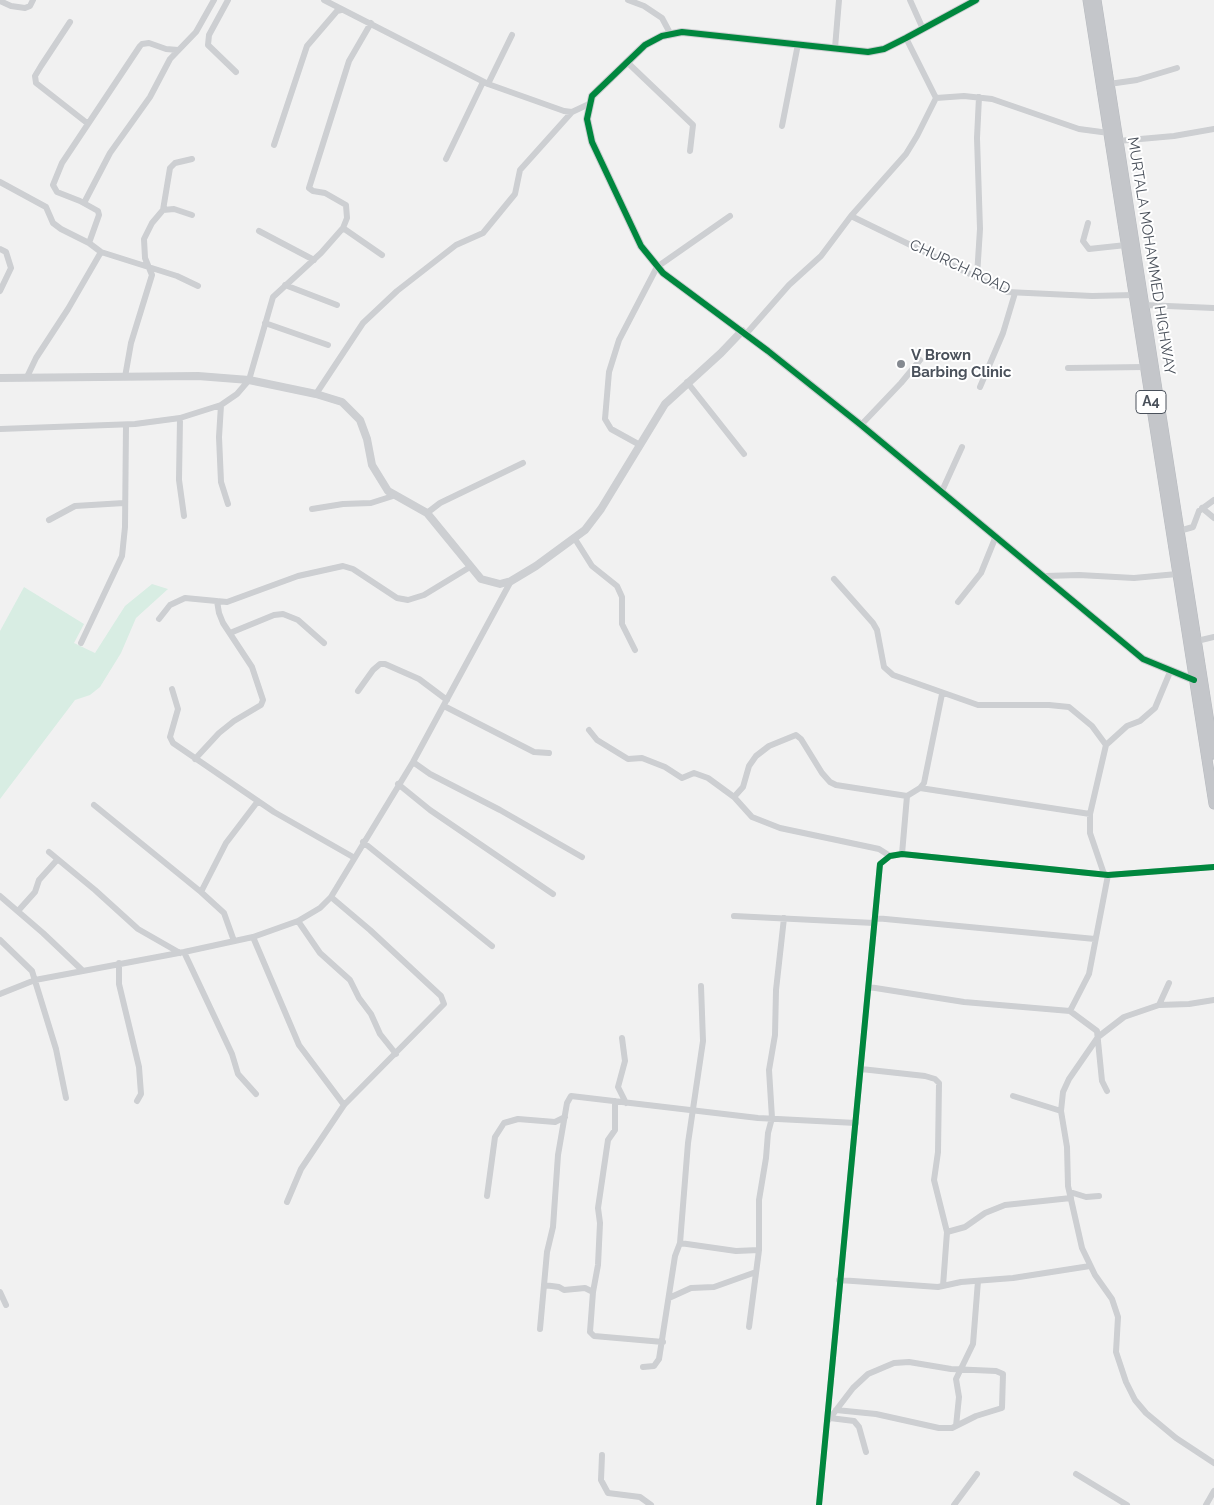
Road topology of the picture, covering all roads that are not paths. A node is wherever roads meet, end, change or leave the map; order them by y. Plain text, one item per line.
1 (33, 0) edge
2 (214, 0) edge
3 (228, 0) edge
4 (324, 0) edge
5 (628, 0) edge
6 (839, 0) edge
7 (910, 0) edge
8 (976, 0) edge
9 (1088, 0) edge
10 (1096, 0) edge
11 (0, 1) edge
12 (341, 10) junction
13 (70, 22) dead end
14 (371, 23) junction
15 (922, 30) junction
16 (670, 33) junction
17 (512, 35) dead end
18 (906, 38) junction
19 (798, 44) junction
20 (834, 48) junction
21 (178, 50) junction
22 (628, 63) junction
23 (1178, 68) dead end
24 (236, 72) dead end
25 (485, 83) junction
26 (1109, 84) junction
27 (979, 97) junction
28 (936, 98) junction
29 (589, 104) junction
30 (572, 112) junction
31 (87, 123) junction
32 (782, 126) dead end
33 (1214, 129) edge
34 (1109, 133) junction
35 (1118, 141) junction
36 (274, 145) dead end
37 (690, 151) dead end
38 (192, 159) dead end
39 (446, 159) dead end
40 (0, 182) edge
41 (84, 204) junction
42 (163, 210) junction
43 (192, 215) dead end
44 (730, 216) dead end
45 (852, 216) junction
46 (1088, 223) dead end
47 (342, 228) junction
48 (259, 231) dead end
49 (89, 243) junction
50 (1126, 245) junction
51 (0, 249) edge
52 (100, 252) junction
53 (382, 255) dead end
54 (314, 260) junction
55 (150, 267) junction
56 (657, 267) junction
57 (977, 276) junction
58 (285, 285) junction
59 (198, 286) dead end
60 (0, 291) edge
61 (1015, 293) junction
62 (1134, 295) junction
63 (337, 305) dead end
64 (1144, 305) junction
65 (1214, 308) edge
66 (265, 323) junction
67 (744, 332) junction
68 (328, 345) dead end
69 (920, 360) dead end
70 (1145, 367) junction
71 (1068, 368) dead end
72 (27, 377) junction
73 (125, 377) junction
74 (0, 378) edge
75 (249, 380) junction
76 (687, 382) junction
77 (980, 387) dead end
78 (316, 394) junction
79 (221, 405) junction
80 (180, 418) junction
81 (126, 424) junction
82 (861, 425) junction
83 (0, 429) edge
84 (640, 445) junction
85 (962, 447) dead end
86 (744, 454) dead end
87 (523, 464) dead end
88 (942, 491) junction
89 (393, 496) junction
90 (1214, 500) edge
91 (124, 504) junction
92 (228, 504) dead end
93 (1202, 508) junction
94 (312, 509) dead end
95 (426, 513) junction
96 (184, 516) dead end
97 (1214, 518) edge
98 (49, 520) dead end
99 (1179, 531) junction
100 (996, 536) junction
101 (575, 538) junction
102 (470, 567) junction
103 (1177, 574) junction
104 (1045, 576) junction
105 (834, 578) dead end
106 (511, 581) junction
107 (217, 601) junction
108 (958, 602) dead end
109 (159, 620) dead end
110 (230, 633) junction
111 (1214, 637) edge
112 (1197, 641) junction
113 (81, 643) dead end
114 (324, 643) dead end
115 (634, 650) dead end
116 (1170, 672) junction
117 (1194, 680) junction
118 (172, 689) dead end
119 (358, 690) dead end
120 (942, 694) junction
121 (446, 703) junction
122 (1212, 721) edge
123 (589, 730) dead end
124 (1106, 745) junction
125 (549, 753) dead end
126 (1214, 754) edge
127 (195, 758) junction
128 (412, 762) junction
129 (1212, 782) edge
130 (398, 784) junction
131 (920, 788) junction
132 (907, 796) junction
133 (734, 797) junction
134 (258, 802) junction
135 (1214, 804) edge
136 (94, 805) dead end
137 (1090, 814) junction
138 (363, 842) junction
139 (49, 852) dead end
140 (902, 854) junction
141 (890, 856) junction
142 (353, 857) junction
143 (582, 858) dead end
144 (57, 860) junction
145 (1214, 867) edge
146 (1106, 875) junction
147 (201, 892) junction
148 (553, 894) dead end
149 (0, 896) edge
150 (330, 897) junction
151 (18, 911) junction
152 (734, 916) dead end
153 (784, 918) junction
154 (875, 920) junction
155 (298, 921) junction
156 (253, 937) junction
157 (1095, 939) junction
158 (0, 940) edge
159 (234, 941) junction
160 (492, 946) dead end
161 (182, 952) junction
162 (119, 963) junction
163 (82, 970) junction
164 (35, 980) junction
165 (1169, 983) dead end
166 (701, 986) dead end
167 (869, 987) junction
168 (0, 994) edge
169 (1214, 1000) edge
170 (1159, 1005) junction
171 (1070, 1012) junction
172 (1098, 1036) junction
173 (622, 1038) dead end
174 (396, 1054) junction
175 (861, 1069) junction
176 (1107, 1091) dead end
177 (256, 1094) dead end
178 (1014, 1096) dead end
179 (66, 1098) dead end
180 (137, 1101) dead end
181 (615, 1101) junction
182 (626, 1103) junction
183 (344, 1105) junction
184 (1061, 1111) junction
185 (692, 1112) junction
186 (565, 1117) junction
187 (772, 1118) junction
188 (856, 1123) junction
189 (1071, 1195) junction
190 (487, 1196) dead end
191 (1099, 1196) dead end
192 (287, 1202) dead end
193 (947, 1232) junction
194 (680, 1243) junction
195 (759, 1250) junction
196 (1090, 1266) junction
197 (756, 1272) junction
198 (839, 1280) junction
199 (978, 1281) junction
200 (544, 1285) junction
201 (943, 1286) junction
202 (0, 1292) edge
203 (592, 1292) junction
204 (669, 1298) junction
205 (6, 1305) dead end
206 (749, 1328) dead end
207 (540, 1329) dead end
208 (663, 1342) junction
209 (643, 1367) dead end
210 (962, 1370) junction
211 (836, 1410) junction
212 (828, 1420) junction
213 (956, 1426) junction
214 (866, 1452) dead end
215 (602, 1455) dead end
216 (1214, 1463) edge
217 (977, 1474) dead end
218 (1076, 1474) dead end
219 (1214, 1491) edge
220 (651, 1505) edge
221 (819, 1505) edge
222 (954, 1505) edge
223 (1127, 1505) edge
224 (1206, 1505) edge

1 - 11 street
2 - 21 street
3 - 24 street
4 - 12 street
5 - 16 street
6 - 20 street
7 - 15 street
8 - 15 street
9 - 34 highway, A4
10 - 26 highway, MURTALA MOHAMMED HIGHWAY / A4
12 - 14 street
12 - 36 street
13 - 31 street
14 - 25 street
14 - 47 street
15 - 18 street
16 - 19 street
16 - 22 street
17 - 25 street
18 - 20 street
18 - 28 street
19 - 20 street
19 - 32 street
21 - 31 street
21 - 41 street
22 - 29 street
22 - 37 street
23 - 26 street
25 - 30 street
25 - 39 street
26 - 35 highway, MURTALA MOHAMMED HIGHWAY / A4
27 - 28 street
27 - 34 street
27 - 57 street
28 - 45 street
29 - 30 street
29 - 56 street
30 - 78 street
31 - 41 street
33 - 35 street
34 - 50 highway, A4
35 - 64 highway, MURTALA MOHAMMED HIGHWAY / A4
38 - 42 street
40 - 49 street
41 - 49 street
42 - 43 street
42 - 55 street
44 - 56 street
45 - 57 street, CHURCH ROAD
45 - 67 street
46 - 50 street
47 - 53 street
47 - 54 street
48 - 54 street
49 - 52 street
50 - 62 highway, A4
51 - 60 street
52 - 55 street
52 - 72 street
54 - 58 street
55 - 59 street
55 - 73 street
56 - 67 street
56 - 84 street
57 - 61 street, CHURCH ROAD
58 - 63 street
58 - 66 street
61 - 62 street, CHURCH ROAD
61 - 77 street
62 - 70 highway, A4
64 - 65 street
64 - 99 highway, MURTALA MOHAMMED HIGHWAY / A4
66 - 68 street
66 - 75 street
67 - 76 street
67 - 82 street
69 - 82 street
70 - 71 street
70 - 103 highway, A4
72 - 73 street
72 - 74 street
73 - 75 street
75 - 78 street
75 - 79 street
76 - 84 street
76 - 86 street
78 - 89 street
79 - 80 street
79 - 92 street
80 - 81 street
80 - 96 street
81 - 83 street
81 - 91 street
82 - 88 street
84 - 101 street
85 - 88 street
87 - 95 street
88 - 100 street
89 - 94 street
89 - 95 street
90 - 93 street
91 - 98 street
91 - 113 street
93 - 97 street
93 - 99 street
95 - 102 street
99 - 112 highway, MURTALA MOHAMMED HIGHWAY / A4
100 - 104 street
100 - 108 street
101 - 106 street
101 - 115 street
102 - 106 street
102 - 107 street
103 - 104 street
103 - 117 highway, A4
104 - 116 street
105 - 120 street
106 - 121 street
107 - 109 street
107 - 110 street
110 - 114 street
110 - 127 street
111 - 112 street
112 - 122 highway, MURTALA MOHAMMED HIGHWAY / A4
116 - 117 street
116 - 124 street
117 - 129 highway, A4
118 - 127 street
119 - 121 street
120 - 124 street
120 - 131 street
121 - 125 street
121 - 128 street
122 - 126 highway, MURTALA MOHAMMED HIGHWAY / A4
123 - 133 street
124 - 137 street
127 - 134 street
128 - 130 street
128 - 143 street
129 - 135 highway, A4
130 - 138 street
130 - 148 street
131 - 132 street
131 - 137 street
132 - 133 street
132 - 140 street
133 - 141 street
134 - 142 street
134 - 147 street
136 - 147 street
137 - 146 street
138 - 142 street
138 - 160 street
139 - 144 street
140 - 141 street
140 - 146 street
141 - 154 street
142 - 150 street
144 - 151 street
144 - 161 street
145 - 146 street
146 - 157 street
147 - 159 street
149 - 151 street
150 - 155 street
150 - 174 street
151 - 163 street
152 - 153 street
153 - 154 street
153 - 187 street
154 - 157 street
154 - 167 street
155 - 156 street
155 - 174 street
156 - 159 street
156 - 183 street
157 - 171 street
158 - 164 street
159 - 161 street
161 - 162 street
161 - 177 street
162 - 163 street
162 - 180 street
163 - 164 street
164 - 168 street
164 - 179 street
165 - 170 street
166 - 185 street
167 - 171 street
167 - 175 street
169 - 170 street
170 - 172 street
171 - 172 street
172 - 176 street
172 - 184 street
173 - 182 street
174 - 183 street
175 - 188 street
175 - 193 street
178 - 184 street
181 - 182 street
181 - 186 street
181 - 203 street
182 - 185 street
183 - 192 street
184 - 189 street
185 - 187 street
185 - 194 street
186 - 190 street
186 - 200 street
187 - 188 street
187 - 195 street
188 - 198 street
189 - 191 street
189 - 193 street
189 - 196 street
193 - 201 street
194 - 195 street
194 - 204 street
195 - 197 street
196 - 199 street
196 - 216 street
197 - 204 street
197 - 206 street
198 - 201 street
198 - 212 street
199 - 201 street
199 - 210 street
200 - 203 street
200 - 207 street
202 - 205 street
203 - 208 street
204 - 208 street
208 - 209 street
210 - 211 street
210 - 213 street
210 - 213 street
211 - 212 street
211 - 213 street
212 - 214 street
212 - 221 street
215 - 220 street
217 - 222 street
218 - 223 street
219 - 224 street

